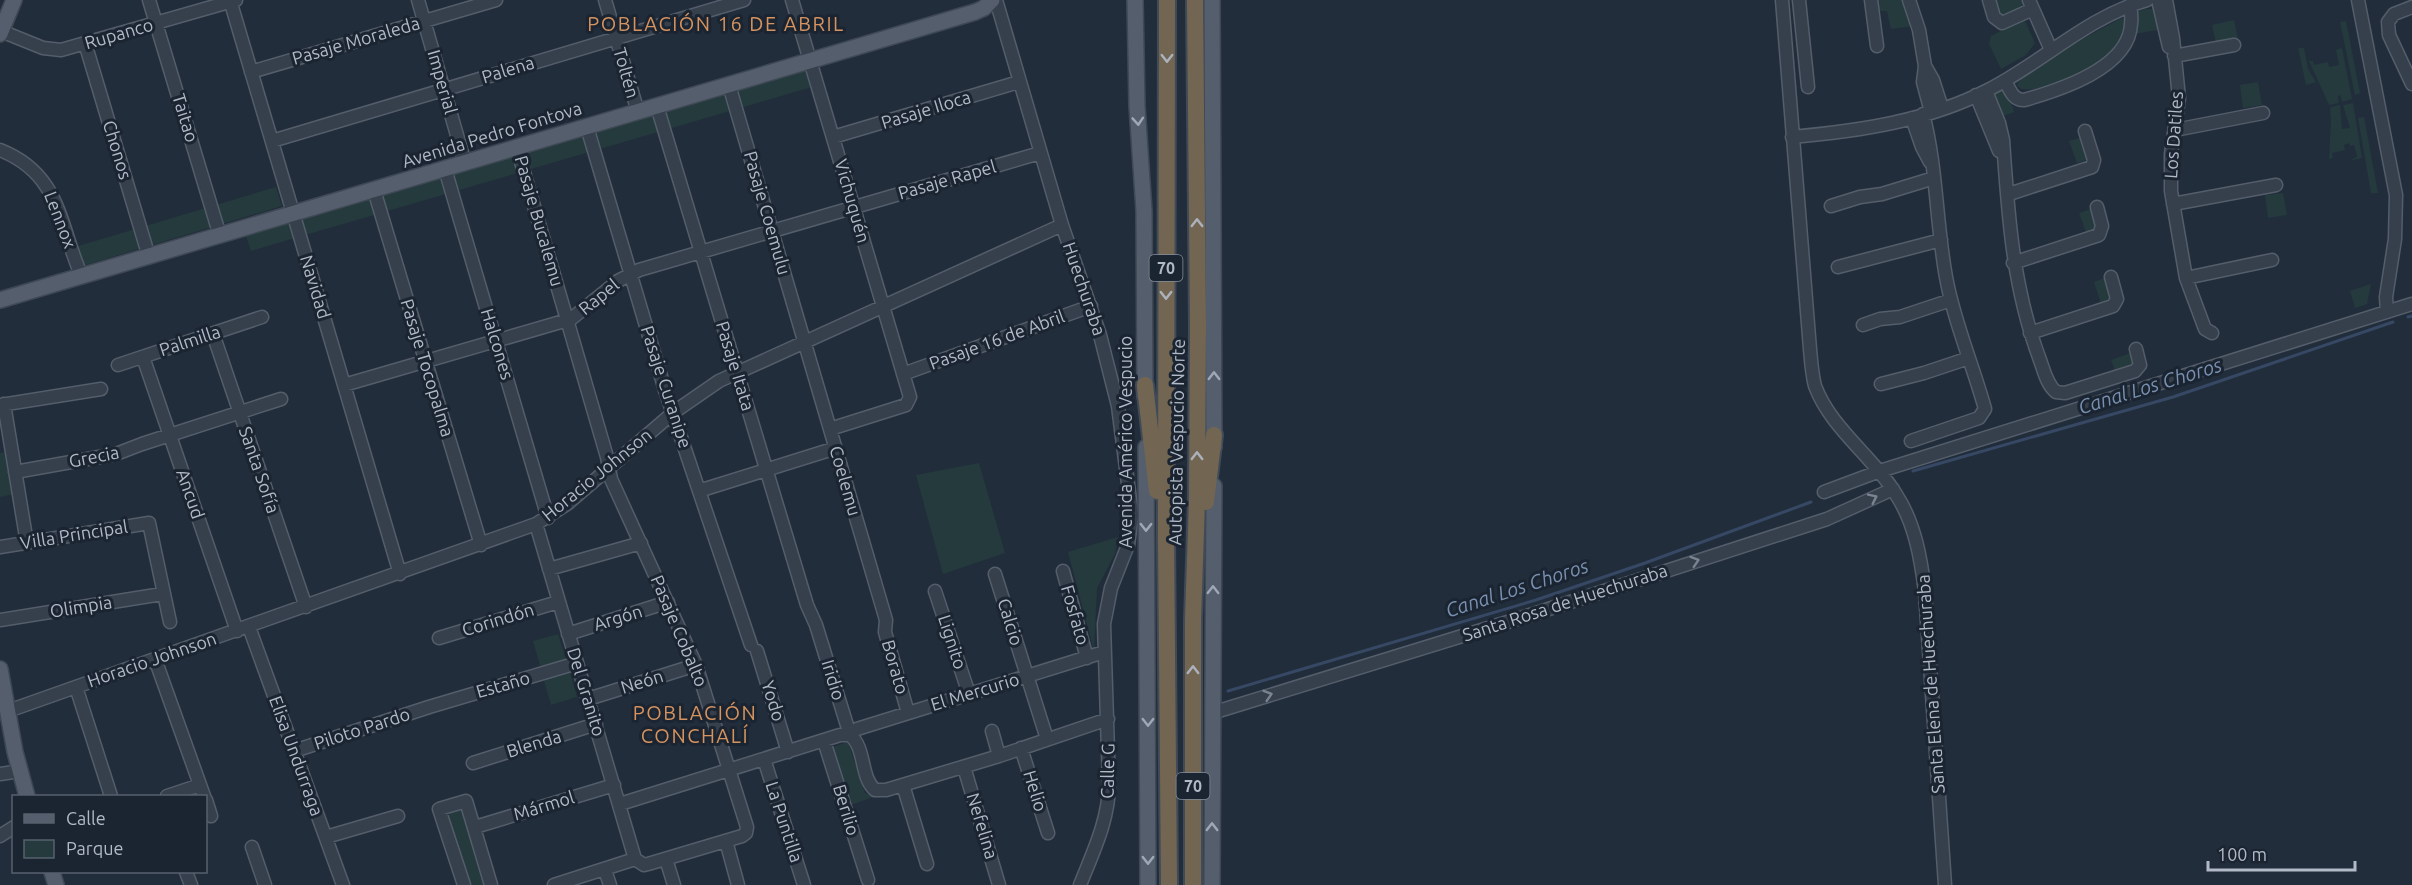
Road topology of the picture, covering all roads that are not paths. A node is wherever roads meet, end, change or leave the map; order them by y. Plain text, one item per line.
1 (14, 0) edge
2 (149, 0) edge
3 (418, 0) edge
4 (496, 0) edge
5 (605, 0) edge
6 (744, 0) edge
7 (792, 0) edge
8 (992, 0) edge
9 (996, 0) edge
10 (1135, 0) edge
11 (1167, 0) edge
12 (1195, 0) edge
13 (1212, 0) edge
14 (1782, 0) edge
15 (1799, 0) edge
16 (1871, 0) edge
17 (1909, 0) edge
18 (1989, 0) edge
19 (2147, 0) edge
20 (2158, 0) edge
21 (2166, 0) edge
22 (2358, 0) edge
23 (232, 1) edge
24 (2031, 4) edge
25 (2130, 5) junction
26 (2412, 7) edge
27 (424, 21) junction
28 (156, 23) junction
29 (1, 32) edge
30 (616, 38) junction
31 (85, 43) junction
32 (2234, 45) dead end
33 (1877, 46) dead end
34 (2051, 50) junction
35 (2174, 56) junction
36 (810, 61) junction
37 (251, 72) junction
38 (2005, 81) junction
39 (1019, 82) junction
40 (2412, 84) edge
41 (729, 85) junction
42 (1808, 87) dead end
43 (444, 90) junction
44 (1981, 93) junction
45 (657, 106) junction
46 (638, 112) junction
47 (2263, 112) dead end
48 (1927, 113) junction
49 (587, 127) junction
50 (2175, 130) junction
51 (2085, 131) dead end
52 (1792, 137) junction
53 (833, 138) junction
54 (272, 141) junction
55 (517, 148) junction
56 (0, 150) edge
57 (1040, 153) junction
58 (465, 163) junction
59 (445, 169) junction
60 (1934, 178) junction
61 (2277, 185) dead end
62 (374, 190) junction
63 (2008, 194) junction
64 (2173, 204) junction
65 (1831, 206) dead end
66 (854, 207) junction
67 (2097, 207) dead end
68 (293, 214) junction
69 (1062, 225) junction
70 (772, 231) junction
71 (220, 236) junction
72 (1941, 240) junction
73 (700, 252) junction
74 (149, 257) junction
75 (2272, 260) dead end
76 (2013, 263) junction
77 (1838, 267) dead end
78 (630, 274) junction
79 (82, 277) junction
80 (2111, 277) dead end
81 (2186, 278) junction
82 (0, 300) edge
83 (1951, 300) junction
84 (2412, 304) edge
85 (883, 306) junction
86 (1091, 306) junction
87 (2387, 312) junction
88 (262, 317) dead end
89 (567, 320) junction
90 (1863, 325) dead end
91 (2031, 333) junction
92 (2212, 333) dead end
93 (213, 334) junction
94 (496, 341) junction
95 (805, 341) junction
96 (2136, 349) dead end
97 (143, 357) junction
98 (1969, 358) junction
99 (425, 361) junction
100 (118, 366) dead end
101 (736, 372) junction
102 (903, 374) junction
103 (1881, 384) dead end
104 (344, 385) junction
105 (1145, 385) junction
106 (101, 389) dead end
107 (281, 399) dead end
108 (2, 404) edge
109 (240, 412) junction
110 (674, 412) junction
111 (830, 429) junction
112 (170, 435) junction
113 (1214, 435) junction
114 (1911, 441) dead end
115 (836, 448) junction
116 (609, 468) junction
117 (766, 470) junction
118 (1880, 471) junction
119 (15, 472) junction
120 (700, 489) junction
121 (1893, 489) junction
122 (1824, 492) dead end
123 (548, 518) junction
124 (536, 524) junction
125 (1166, 536) junction
126 (27, 543) junction
127 (641, 543) junction
128 (481, 545) junction
129 (0, 547) edge
130 (549, 569) junction
131 (1063, 572) dead end
132 (400, 574) junction
133 (995, 574) dead end
134 (935, 591) dead end
135 (162, 594) junction
136 (558, 602) junction
137 (668, 602) junction
138 (306, 607) junction
139 (0, 620) edge
140 (886, 620) joint
141 (1193, 620) junction
142 (170, 622) dead end
143 (816, 625) joint
144 (243, 629) junction
145 (568, 634) junction
146 (439, 638) dead end
147 (754, 648) joint
148 (1104, 652) junction
149 (1087, 658) junction
150 (155, 659) junction
151 (577, 663) junction
152 (696, 665) junction
153 (0, 669) edge
154 (1026, 676) junction
155 (76, 687) junction
156 (969, 694) junction
157 (588, 699) junction
158 (429, 707) joint
159 (8, 711) junction
160 (908, 713) junction
161 (1212, 713) junction
162 (1108, 719) junction
163 (596, 724) junction
164 (992, 731) dead end
165 (849, 735) junction
166 (1047, 739) junction
167 (824, 741) junction
168 (1021, 748) junction
169 (294, 751) junction
170 (788, 752) junction
171 (999, 756) junction
172 (764, 759) junction
173 (473, 763) dead end
174 (964, 766) junction
175 (729, 770) junction
176 (20, 771) junction
177 (0, 774) edge
178 (614, 785) junction
179 (903, 785) junction
180 (203, 794) edge
181 (27, 795) edge
182 (111, 795) edge
183 (185, 795) edge
184 (620, 804) junction
185 (207, 805) edge
186 (211, 816) dead end
187 (398, 816) dead end
188 (475, 827) junction
189 (1048, 833) dead end
190 (326, 837) junction
191 (726, 841) junction
192 (252, 847) dead end
193 (635, 859) junction
194 (666, 859) junction
195 (927, 864) dead end
196 (605, 870) junction
197 (867, 880) dead end
198 (265, 885) edge
199 (344, 885) edge
200 (464, 885) edge
201 (491, 885) edge
202 (554, 885) edge
203 (610, 885) edge
204 (674, 885) edge
205 (738, 885) edge
206 (804, 885) edge
207 (999, 885) edge
208 (1080, 885) edge
209 (1148, 885) edge
210 (1169, 885) edge
211 (1193, 885) edge
212 (1212, 885) edge
213 (1946, 885) edge

1 - 29 main road
2 - 28 street, Taitao
3 - 27 street, Imperial
4 - 27 street, Pasaje Moraleda
5 - 30 street, Toltén
6 - 30 street, Palena
7 - 36 street, Vichuquén
8 - 36 main road, Avenida Pedro Fontova
9 - 39 street, Huechuraba
10 -> 105 main road, Avenida Américo Vespucio
11 -> 125 highway, Autopista Vespucio Norte / 70
141 -> 12 highway, Autopista Vespucio Norte / 70
113 -> 13 main road
14 - 52 street
15 - 42 street
16 - 33 street
17 - 48 street
18 - 24 street
19 - 25 street
20 - 35 street
21 - 35 street, Los Datiles
22 - 87 street
23 - 28 street, Rupanco
23 - 37 street, Navidad
24 - 34 street
25 - 34 street
25 - 38 street
26 - 40 street
27 - 37 street, Pasaje Moraleda
27 - 43 street, Imperial
28 - 31 street, Rupanco
28 - 71 street, Taitao
29 - 31 street, Rupanco
30 - 43 street, Palena
30 - 46 street, Toltén
31 - 74 street, Chonos
32 - 35 street
34 - 38 street
35 - 50 street, Los Datiles
36 - 41 main road, Avenida Pedro Fontova
36 - 53 street, Vichuquén
37 - 54 street, Navidad
38 - 44 street
39 - 53 street, Pasaje Iloca
39 - 57 street, Huechuraba
41 - 45 main road, Avenida Pedro Fontova
41 - 70 street, Pasaje Coemulu
43 - 54 street, Palena
43 - 58 street, Imperial
44 - 48 street
44 - 63 street
45 - 46 main road, Avenida Pedro Fontova
45 - 73 street, Pasaje Itata
46 - 49 main road, Avenida Pedro Fontova
47 - 50 street
48 - 52 street
48 - 60 street
49 - 55 main road, Avenida Pedro Fontova
49 - 78 street, Pasaje Curanipe
50 - 64 street, Los Datiles
51 - 63 street
52 - 118 street
53 - 66 street, Vichuquén
54 - 68 street, Navidad
55 - 58 main road, Avenida Pedro Fontova
55 - 89 street, Pasaje Bucalemu
56 - 79 street, Lennox
57 - 66 street, Pasaje Rapel
57 - 69 street, Huechuraba
58 - 59 main road, Avenida Pedro Fontova
59 - 62 main road, Avenida Pedro Fontova
59 - 94 street, Halcones
60 - 65 street
60 - 72 street
61 - 64 street
62 - 68 main road, Avenida Pedro Fontova
62 - 99 street, Pasaje Tocopalma
63 - 76 street
64 - 81 street, Los Datiles
66 - 70 street, Rapel
66 - 85 street, Vichuquén
67 - 76 street
68 - 71 main road, Avenida Pedro Fontova
68 - 104 street, Navidad
69 - 85 street, Horacio Johnson
69 - 86 street, Huechuraba
70 - 73 street, Rapel
70 - 95 street, Pasaje Coemulu
71 - 74 main road, Avenida Pedro Fontova
72 - 77 street
72 - 83 street
73 - 78 street, Rapel
73 - 101 street, Pasaje Itata
74 - 79 main road, Avenida Pedro Fontova
75 - 81 street
76 - 91 street
78 - 89 street, Rapel
78 - 110 street, Pasaje Curanipe
79 - 82 main road, Avenida Pedro Fontova
80 - 91 street
81 - 92 street, Los Datiles
83 - 90 street
83 - 98 street
84 - 87 street
85 - 95 street, Horacio Johnson
85 - 102 street, Vichuquén
86 - 102 street, Pasaje 16 de Abril
86 - 148 street, Huechuraba
87 - 118 street
88 - 93 street, Palmilla
89 - 94 street, Rapel
89 - 116 street, Pasaje Bucalemu
91 - 96 street
93 - 97 street, Palmilla
93 - 109 street, Santa Sofía
94 - 99 street, Rapel
94 - 123 street, Halcones
95 - 101 street, Horacio Johnson
95 - 111 street, Coelemu
97 - 100 street, Palmilla
97 - 112 street, Ancud
98 - 103 street
98 - 114 street
99 - 104 street, Rapel
99 - 128 street, Pasaje Tocopalma
101 - 110 street, Horacio Johnson
101 - 117 street, Pasaje Itata
102 - 111 street, Vichuquén
104 - 132 street, Navidad
105 - 125 highway
105 -> 209 main road, Avenida Américo Vespucio
106 - 108 street
107 - 109 street, Grecia
108 - 119 street
109 - 112 street, Grecia
109 - 138 street, Santa Sofía
110 - 116 street, Horacio Johnson
110 - 120 street, Pasaje Curanipe
111 - 115 street, Coelemu
112 - 119 street, Grecia
112 - 144 street, Ancud
113 - 141 highway
161 -> 113 main road
115 - 117 street
115 - 140 street, Coelemu
116 - 123 street, Horacio Johnson
116 - 127 street, Pasaje Cobalto
117 - 120 street
117 - 143 street, Pasaje Itata
118 - 121 street
118 - 122 street
119 - 126 street
120 - 147 street, Pasaje Curanipe
161 -> 121 street, Santa Rosa de Huechuraba
121 - 213 street, Santa Elena de Huechuraba
123 - 124 street, Horacio Johnson
124 - 128 street, Horacio Johnson
124 - 130 street, Del Granito
125 - 210 highway, Autopista Vespucio Norte / 70
126 - 129 street, Villa Principal
126 - 135 street, Villa Principal
127 - 130 street
127 - 137 street, Pasaje Cobalto
128 - 132 street, Horacio Johnson
130 - 136 street, Del Granito
131 - 149 street, Fosfato
132 - 138 street, Horacio Johnson
133 - 154 street, Calcio
134 - 156 street, Lignito
135 - 139 street, Olimpia
135 - 142 street
136 - 145 street, Del Granito
136 - 146 street, Corindón
137 - 145 street, Argón
137 - 152 street, Pasaje Cobalto
138 - 144 street, Horacio Johnson
140 - 160 street, Borato
211 -> 141 highway, Autopista Vespucio Norte / 70
143 - 165 street, Iridio
144 - 150 street, Horacio Johnson
144 - 169 street, Elisa Undurraga
145 - 151 street, Del Granito
147 - 170 street, Yodo
148 - 149 street, El Mercurio
148 - 162 street, Calle G
149 - 154 street, El Mercurio
150 - 155 street, Horacio Johnson
150 - 180 street
151 - 157 street, Del Granito
151 - 158 street, Estaño
152 - 157 street, Neón
152 - 175 street, Pasaje Cobalto
153 - 159 main road
154 - 156 street, El Mercurio
154 - 166 street, Calcio
155 - 159 street, Horacio Johnson
155 - 182 street
156 - 160 street, El Mercurio
157 - 163 street, Del Granito
158 - 169 street, Piloto Pardo
159 - 176 main road
160 - 165 street, El Mercurio
212 -> 161 main road
162 - 166 street
162 - 208 street, Calle G
163 - 173 street, Blenda
163 - 178 street, Del Granito
164 - 171 street
165 - 167 street, El Mercurio
165 - 179 street
166 - 168 street
167 - 170 street, El Mercurio
167 - 197 street, Berilio
168 - 171 street
168 - 189 street, Helio
169 - 190 street, Elisa Undurraga
170 - 172 street, El Mercurio
171 - 174 street
172 - 175 street, El Mercurio
172 - 206 street, La Puntilla
174 - 179 street
174 - 207 street, Nefelina
175 - 184 street, El Mercurio
175 - 191 street, Pasaje Cobalto
176 - 177 street
176 - 181 main road
178 - 184 street, Del Granito
178 - 188 street, Mármol
179 - 195 street
180 - 183 street
184 - 193 street, Del Granito
185 - 186 street
187 - 190 street
188 - 200 street
188 - 201 street
190 - 199 street, Elisa Undurraga
191 - 194 street
191 - 205 street
192 - 198 street
193 - 194 street
193 - 196 street
194 - 204 street
196 - 202 street
196 - 203 street

